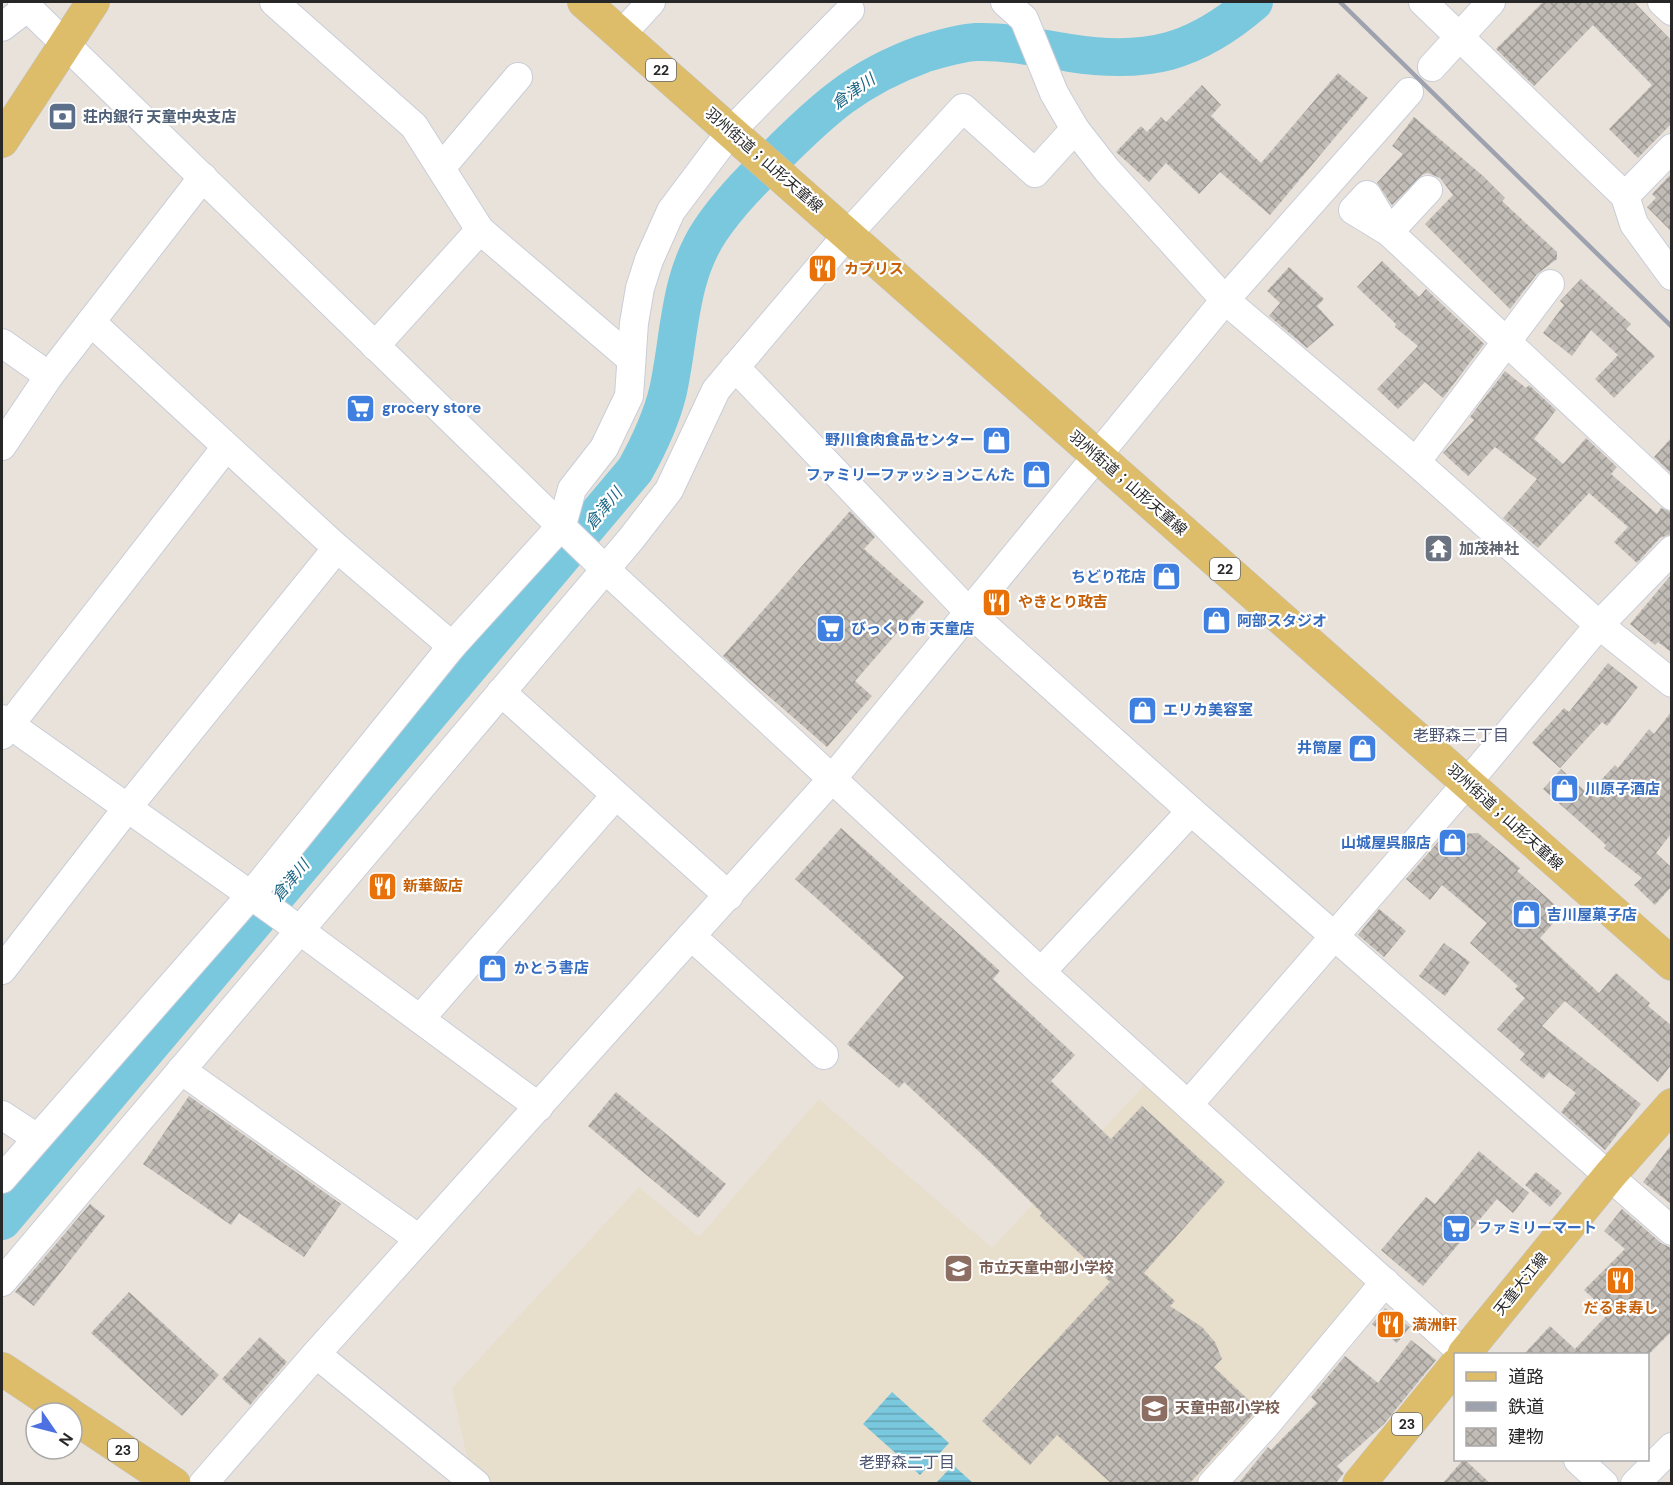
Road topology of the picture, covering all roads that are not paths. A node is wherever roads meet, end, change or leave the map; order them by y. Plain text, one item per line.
1 (93, 2) edge
2 (274, 2) edge
3 (584, 2) edge
4 (651, 2) edge
5 (1423, 2) edge
6 (1491, 2) edge
7 (1662, 2) edge
8 (25, 4) edge
9 (1017, 8) edge
10 (850, 10) dead end
11 (1671, 10) edge
12 (2, 27) edge
13 (621, 35) junction
14 (1460, 36) junction
15 (64, 43) junction
16 (1432, 67) dead end
17 (518, 77) dead end
18 (1409, 92) dead end
19 (1075, 129) junction
20 (735, 134) junction
21 (2, 141) edge
22 (1671, 148) edge
23 (441, 168) junction
24 (203, 177) junction
25 (1428, 190) dead end
26 (1625, 196) junction
27 (480, 230) junction
28 (848, 234) junction
29 (1671, 276) edge
30 (1550, 284) dead end
31 (1225, 300) junction
32 (91, 322) junction
33 (1508, 342) junction
34 (2, 343) edge
35 (375, 346) junction
36 (631, 359) junction
37 (735, 367) junction
38 (49, 376) junction
39 (2, 446) edge
40 (226, 447) junction
41 (1096, 455) junction
42 (1416, 462) junction
43 (1671, 496) edge
44 (562, 525) junction
45 (337, 548) junction
46 (1671, 550) edge
47 (604, 568) junction
48 (968, 611) junction
49 (1599, 625) junction
50 (452, 646) junction
51 (1671, 682) edge
52 (501, 692) junction
53 (4, 727) edge
54 (832, 779) junction
55 (1467, 783) junction
56 (615, 796) junction
57 (128, 807) junction
58 (1191, 812) junction
59 (250, 896) junction
60 (729, 896) junction
61 (291, 924) junction
62 (1334, 934) junction
63 (692, 937) junction
64 (1671, 964) edge
65 (2, 970) edge
66 (1041, 972) junction
67 (420, 1019) junction
68 (824, 1055) dead end
69 (181, 1070) junction
70 (1189, 1104) junction
71 (1671, 1105) edge
72 (539, 1107) junction
73 (2, 1115) edge
74 (37, 1138) junction
75 (1610, 1175) junction
76 (2, 1179) edge
77 (1671, 1231) edge
78 (420, 1239) junction
79 (2, 1282) edge
80 (1385, 1282) junction
81 (316, 1353) junction
82 (1463, 1353) edge
83 (1465, 1353) edge
84 (1454, 1366) edge
85 (2, 1369) edge
86 (50, 1401) edge
87 (84, 1424) edge
88 (1671, 1447) edge
89 (1579, 1461) edge
90 (174, 1484) edge
91 (203, 1484) edge
92 (476, 1484) edge
93 (1212, 1484) edge
94 (1359, 1484) edge
95 (1604, 1484) edge
96 (1635, 1484) edge

1 - 15 main road
2 - 23 street
3 - 13 main road, 羽州街道；山形天童線 / 22
4 - 13 street
5 - 14 street
6 - 14 street
7 - 11 street
8 - 12 street
8 - 15 street
9 - 19 street
10 - 20 street
13 - 20 main road, 羽州街道；山形天童線 / 22
14 - 16 street
14 - 26 street
15 - 21 main road
15 - 24 street
17 - 23 street
18 - 31 street
19 - 28 street
19 - 31 street
20 - 28 main road, 羽州街道；山形天童線 / 22
20 - 36 street
22 - 26 street
23 - 27 street
24 - 32 street
24 - 35 street
25 - 33 street
26 - 29 street
27 - 35 street
27 - 36 street
28 - 37 street
28 - 41 main road, 羽州街道；山形天童線 / 22
30 - 33 street
31 - 41 street
31 - 42 street
32 - 38 street
32 - 40 street
33 - 42 street
33 - 43 street
34 - 38 street
35 - 44 street
36 - 44 street
37 - 47 street
37 - 48 street
38 - 39 street
40 - 45 street
40 - 53 street
41 - 48 street
41 - 55 main road, 羽州街道；山形天童線 / 22
42 - 49 street
44 - 47 street
44 - 50 street
45 - 50 street
45 - 57 street
46 - 49 street
47 - 52 street
47 - 54 street
48 - 54 street
48 - 58 street
49 - 51 street
49 - 55 street
50 - 59 street
52 - 56 street
52 - 61 street
53 - 57 street
54 - 60 street
54 - 66 street
55 - 62 street
55 - 64 main road, 羽州街道；山形天童線 / 22
56 - 60 street
56 - 67 street
57 - 59 street
57 - 65 street
58 - 62 street
58 - 66 street
59 - 61 street
59 - 74 street
60 - 63 street
61 - 67 street
61 - 69 street
62 - 70 street
62 - 75 street
63 - 68 street
63 - 72 street
66 - 70 street
67 - 72 street
69 - 78 street
69 - 79 street
70 - 80 street
71 - 75 main road, 天童大江線
72 - 78 street
73 - 74 street
74 - 76 street
75 - 77 street
75 - 83 main road, 天童大江線
78 - 81 street
80 - 82 street
80 - 93 street
81 - 91 street
81 - 92 street
84 - 94 main road, 23
85 - 86 main road
87 - 90 main road, 23
88 - 96 street
89 - 95 street

